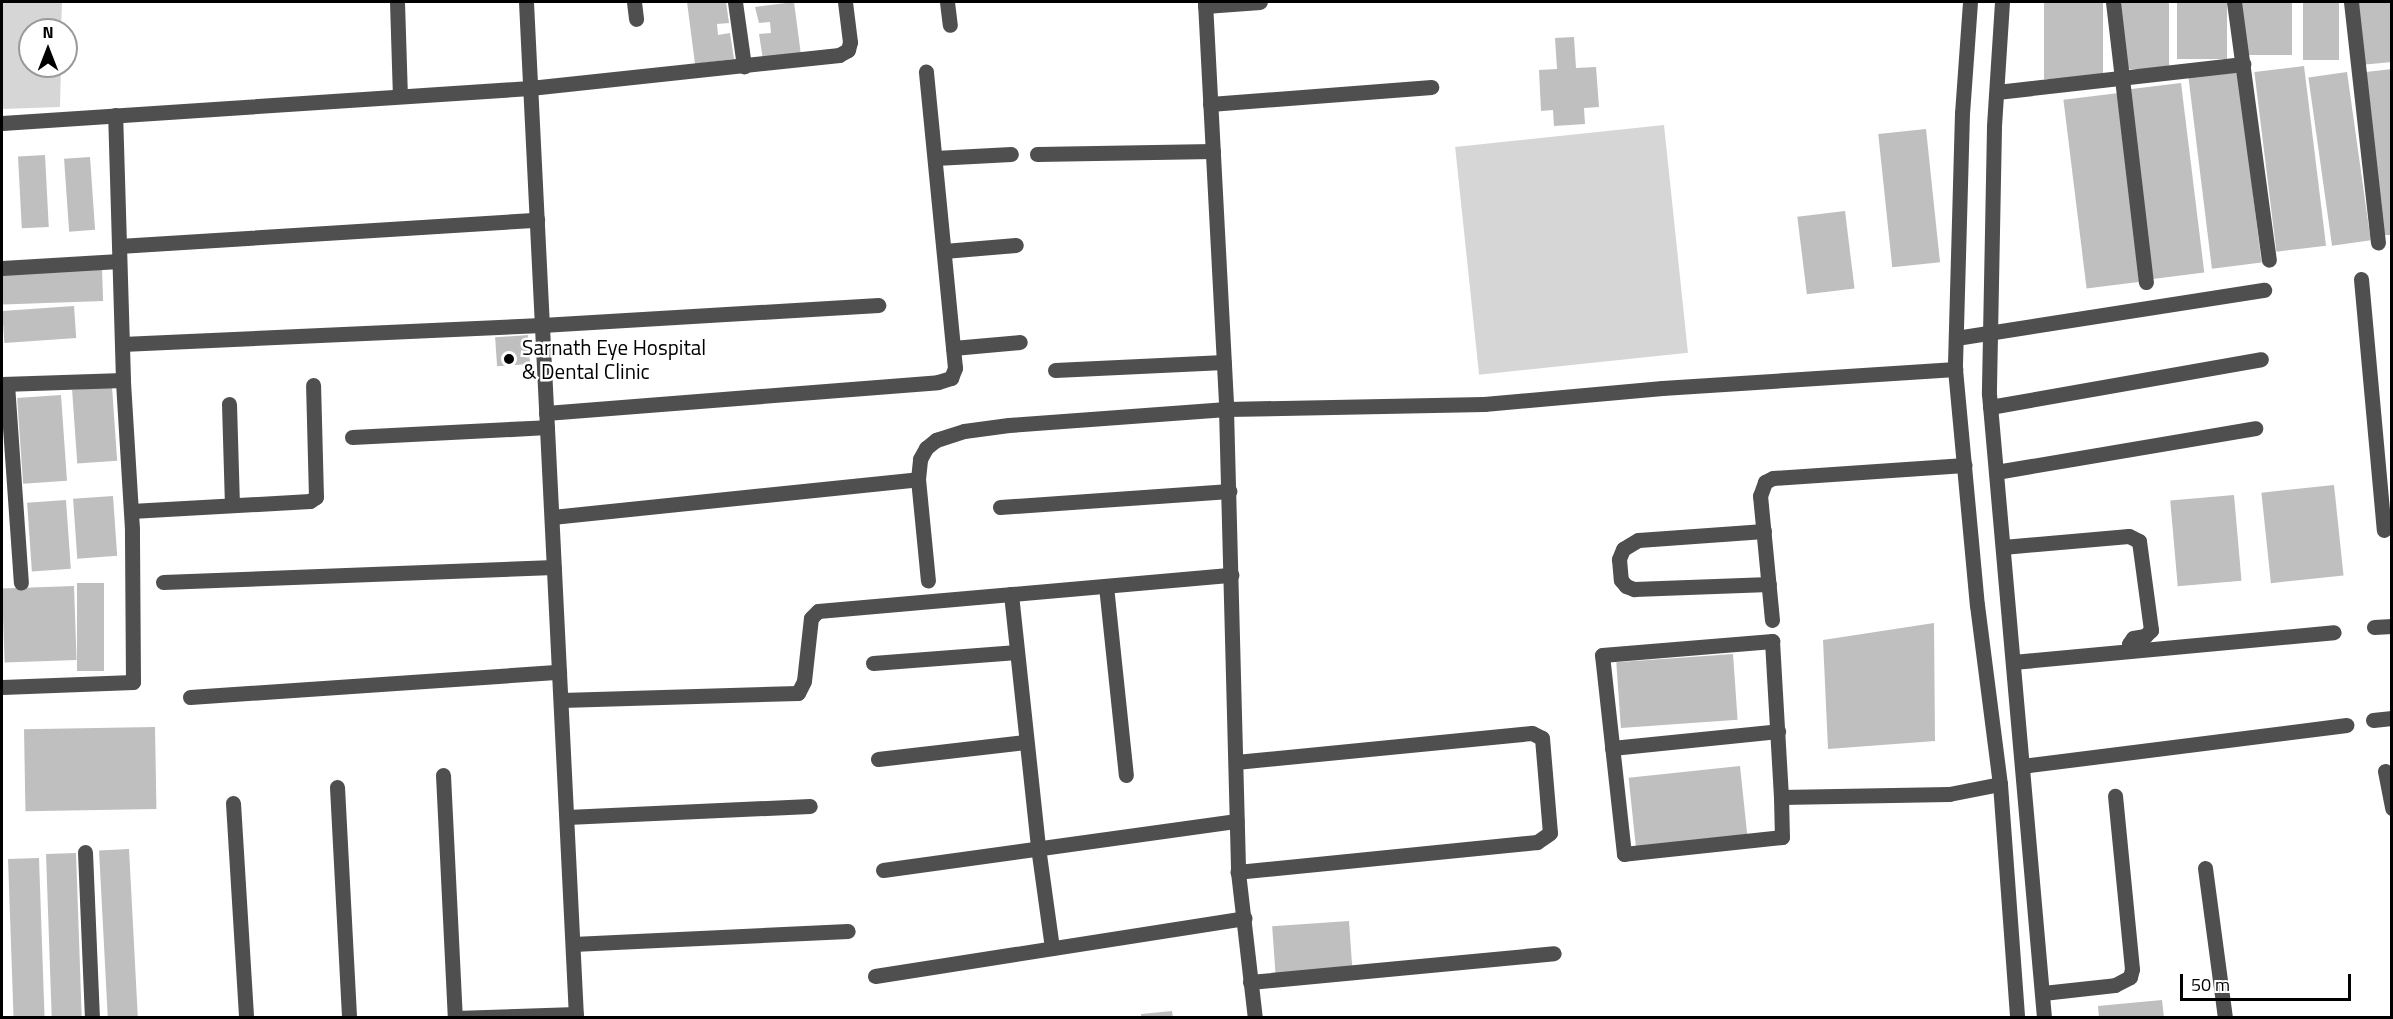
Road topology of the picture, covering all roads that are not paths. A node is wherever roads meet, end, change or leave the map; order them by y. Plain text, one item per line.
1 (397, 2) edge
2 (526, 2) edge
3 (634, 2) edge
4 (735, 2) edge
5 (845, 2) edge
6 (947, 2) edge
7 (1260, 2) edge
8 (1970, 2) edge
9 (2002, 2) edge
10 (2113, 2) edge
11 (2234, 2) edge
12 (2351, 2) edge
13 (1205, 4) edge
14 (636, 19) dead end
15 (950, 25) dead end
16 (2243, 64) junction
17 (744, 66) junction
18 (926, 71) dead end
19 (2121, 78) junction
20 (1431, 87) dead end
21 (530, 88) junction
22 (1997, 92) junction
23 (400, 96) junction
24 (1210, 104) junction
25 (115, 115) junction
26 (2, 123) edge
27 (1213, 151) junction
28 (1011, 154) dead end
29 (1037, 154) dead end
30 (935, 158) junction
31 (537, 220) junction
32 (2378, 242) dead end
33 (1016, 245) dead end
34 (944, 250) junction
35 (119, 254) junction
36 (2269, 260) dead end
37 (2, 268) edge
38 (2361, 279) dead end
39 (2146, 282) dead end
40 (2264, 290) dead end
41 (878, 305) dead end
42 (542, 325) junction
43 (1990, 333) junction
44 (1956, 338) junction
45 (1020, 342) dead end
46 (122, 344) junction
47 (953, 348) junction
48 (2261, 359) dead end
49 (1224, 362) junction
50 (1955, 369) junction
51 (1054, 370) dead end
52 (123, 380) junction
53 (4, 384) edge
54 (313, 385) dead end
55 (229, 404) dead end
56 (1990, 407) junction
57 (1226, 409) junction
58 (547, 420) junction
59 (2255, 428) dead end
60 (2391, 435) edge
61 (2375, 436) junction
62 (352, 437) dead end
63 (1965, 465) junction
64 (1996, 472) junction
65 (918, 479) junction
66 (1229, 491) junction
67 (232, 505) junction
68 (1000, 507) dead end
69 (131, 511) junction
70 (552, 517) junction
71 (2384, 530) dead end
72 (1764, 531) junction
73 (2003, 547) junction
74 (554, 567) junction
75 (1231, 575) junction
76 (928, 581) dead end
77 (163, 582) dead end
78 (21, 583) dead end
79 (1769, 584) junction
80 (1106, 586) junction
81 (1011, 594) junction
82 (1772, 620) dead end
83 (2391, 626) edge
84 (2374, 627) dead end
85 (2334, 632) dead end
86 (2129, 651) junction
87 (1017, 652) junction
88 (2013, 662) junction
89 (873, 663) dead end
90 (559, 672) junction
91 (2, 687) edge
92 (190, 697) dead end
93 (561, 700) junction
94 (2391, 718) edge
95 (2373, 720) dead end
96 (2346, 725) dead end
97 (1778, 731) junction
98 (1026, 742) junction
99 (1612, 748) junction
100 (878, 759) dead end
101 (1236, 762) junction
102 (2022, 766) junction
103 (2385, 771) dead end
104 (443, 775) dead end
105 (1126, 775) dead end
106 (2000, 783) junction
107 (337, 787) dead end
108 (2115, 796) dead end
109 (1781, 797) junction
110 (233, 802) dead end
111 (810, 806) dead end
112 (2391, 808) edge
113 (567, 817) junction
114 (1237, 822) junction
115 (1038, 847) junction
116 (85, 852) dead end
117 (2205, 868) dead end
118 (883, 870) dead end
119 (1238, 872) junction
120 (1244, 918) junction
121 (848, 930) dead end
122 (573, 944) junction
123 (1052, 948) junction
124 (1554, 953) dead end
125 (875, 976) dead end
126 (1250, 982) junction
127 (2043, 993) junction
128 (576, 1016) edge
129 (92, 1017) edge
130 (246, 1017) edge
131 (349, 1017) edge
132 (455, 1017) edge
133 (1255, 1017) edge
134 (2017, 1017) edge
135 (2044, 1017) edge
136 (2224, 1017) edge

1 - 23 street
2 - 21 street
3 - 14 street
4 - 17 street
5 - 17 street
6 - 15 street
7 - 13 street
8 - 44 street
9 - 22 street
10 - 19 street
11 - 16 street
12 - 32 street
13 - 24 street
16 - 19 street
16 - 36 street
17 - 21 street
18 - 30 street
19 - 22 street
19 - 39 street
20 - 24 street
21 - 23 street
21 - 31 street
22 - 43 street
23 - 25 street
24 - 27 street
25 - 26 street
25 - 35 street
27 - 29 street
27 - 49 street
28 - 30 street
30 - 34 street
31 - 35 street
31 - 42 street
33 - 34 street
34 - 47 street
35 - 37 street
35 - 46 street
38 - 61 street
40 - 43 street
41 - 42 street
42 - 46 street
42 - 58 street
43 - 44 street
43 - 56 street
44 - 50 street
45 - 47 street
46 - 52 street
47 - 58 street
48 - 56 street
49 - 51 street
49 - 57 street
50 - 57 street
50 - 63 street
52 - 53 street
52 - 69 street
53 - 78 street
54 - 67 street
55 - 67 street
56 - 64 street
57 - 65 street
57 - 66 street
58 - 62 street
58 - 70 street
59 - 64 street
60 - 61 street
61 - 71 street
63 - 72 street
63 - 106 street
64 - 73 street
65 - 70 street
65 - 76 street
66 - 68 street
66 - 75 street
67 - 69 street
69 - 91 street
70 - 74 street
72 - 79 street
72 - 79 street
73 - 86 street
73 - 88 street
74 - 77 street
74 - 90 street
75 - 80 street
75 - 101 street
79 - 82 street
80 - 81 street
80 - 105 street
81 - 87 street
81 - 93 street
83 - 84 street
85 - 86 street
86 - 88 street
87 - 89 street
87 - 98 street
88 - 102 street
90 - 92 street
90 - 93 street
93 - 113 street
94 - 95 street
96 - 102 street
97 - 99 street
97 - 99 street
97 - 109 street
98 - 100 street
98 - 115 street
99 - 109 street
101 - 114 street
101 - 119 street
102 - 127 street
103 - 112 street
104 - 132 street
106 - 109 street
106 - 134 street
107 - 131 street
108 - 127 street
110 - 130 street
111 - 113 street
113 - 122 street
114 - 115 street
114 - 119 street
115 - 118 street
115 - 123 street
116 - 129 street
117 - 136 street
119 - 120 street
120 - 123 street
120 - 126 street
121 - 122 street
122 - 128 street
123 - 125 street
124 - 126 street
126 - 133 street
127 - 135 street
128 - 132 street

